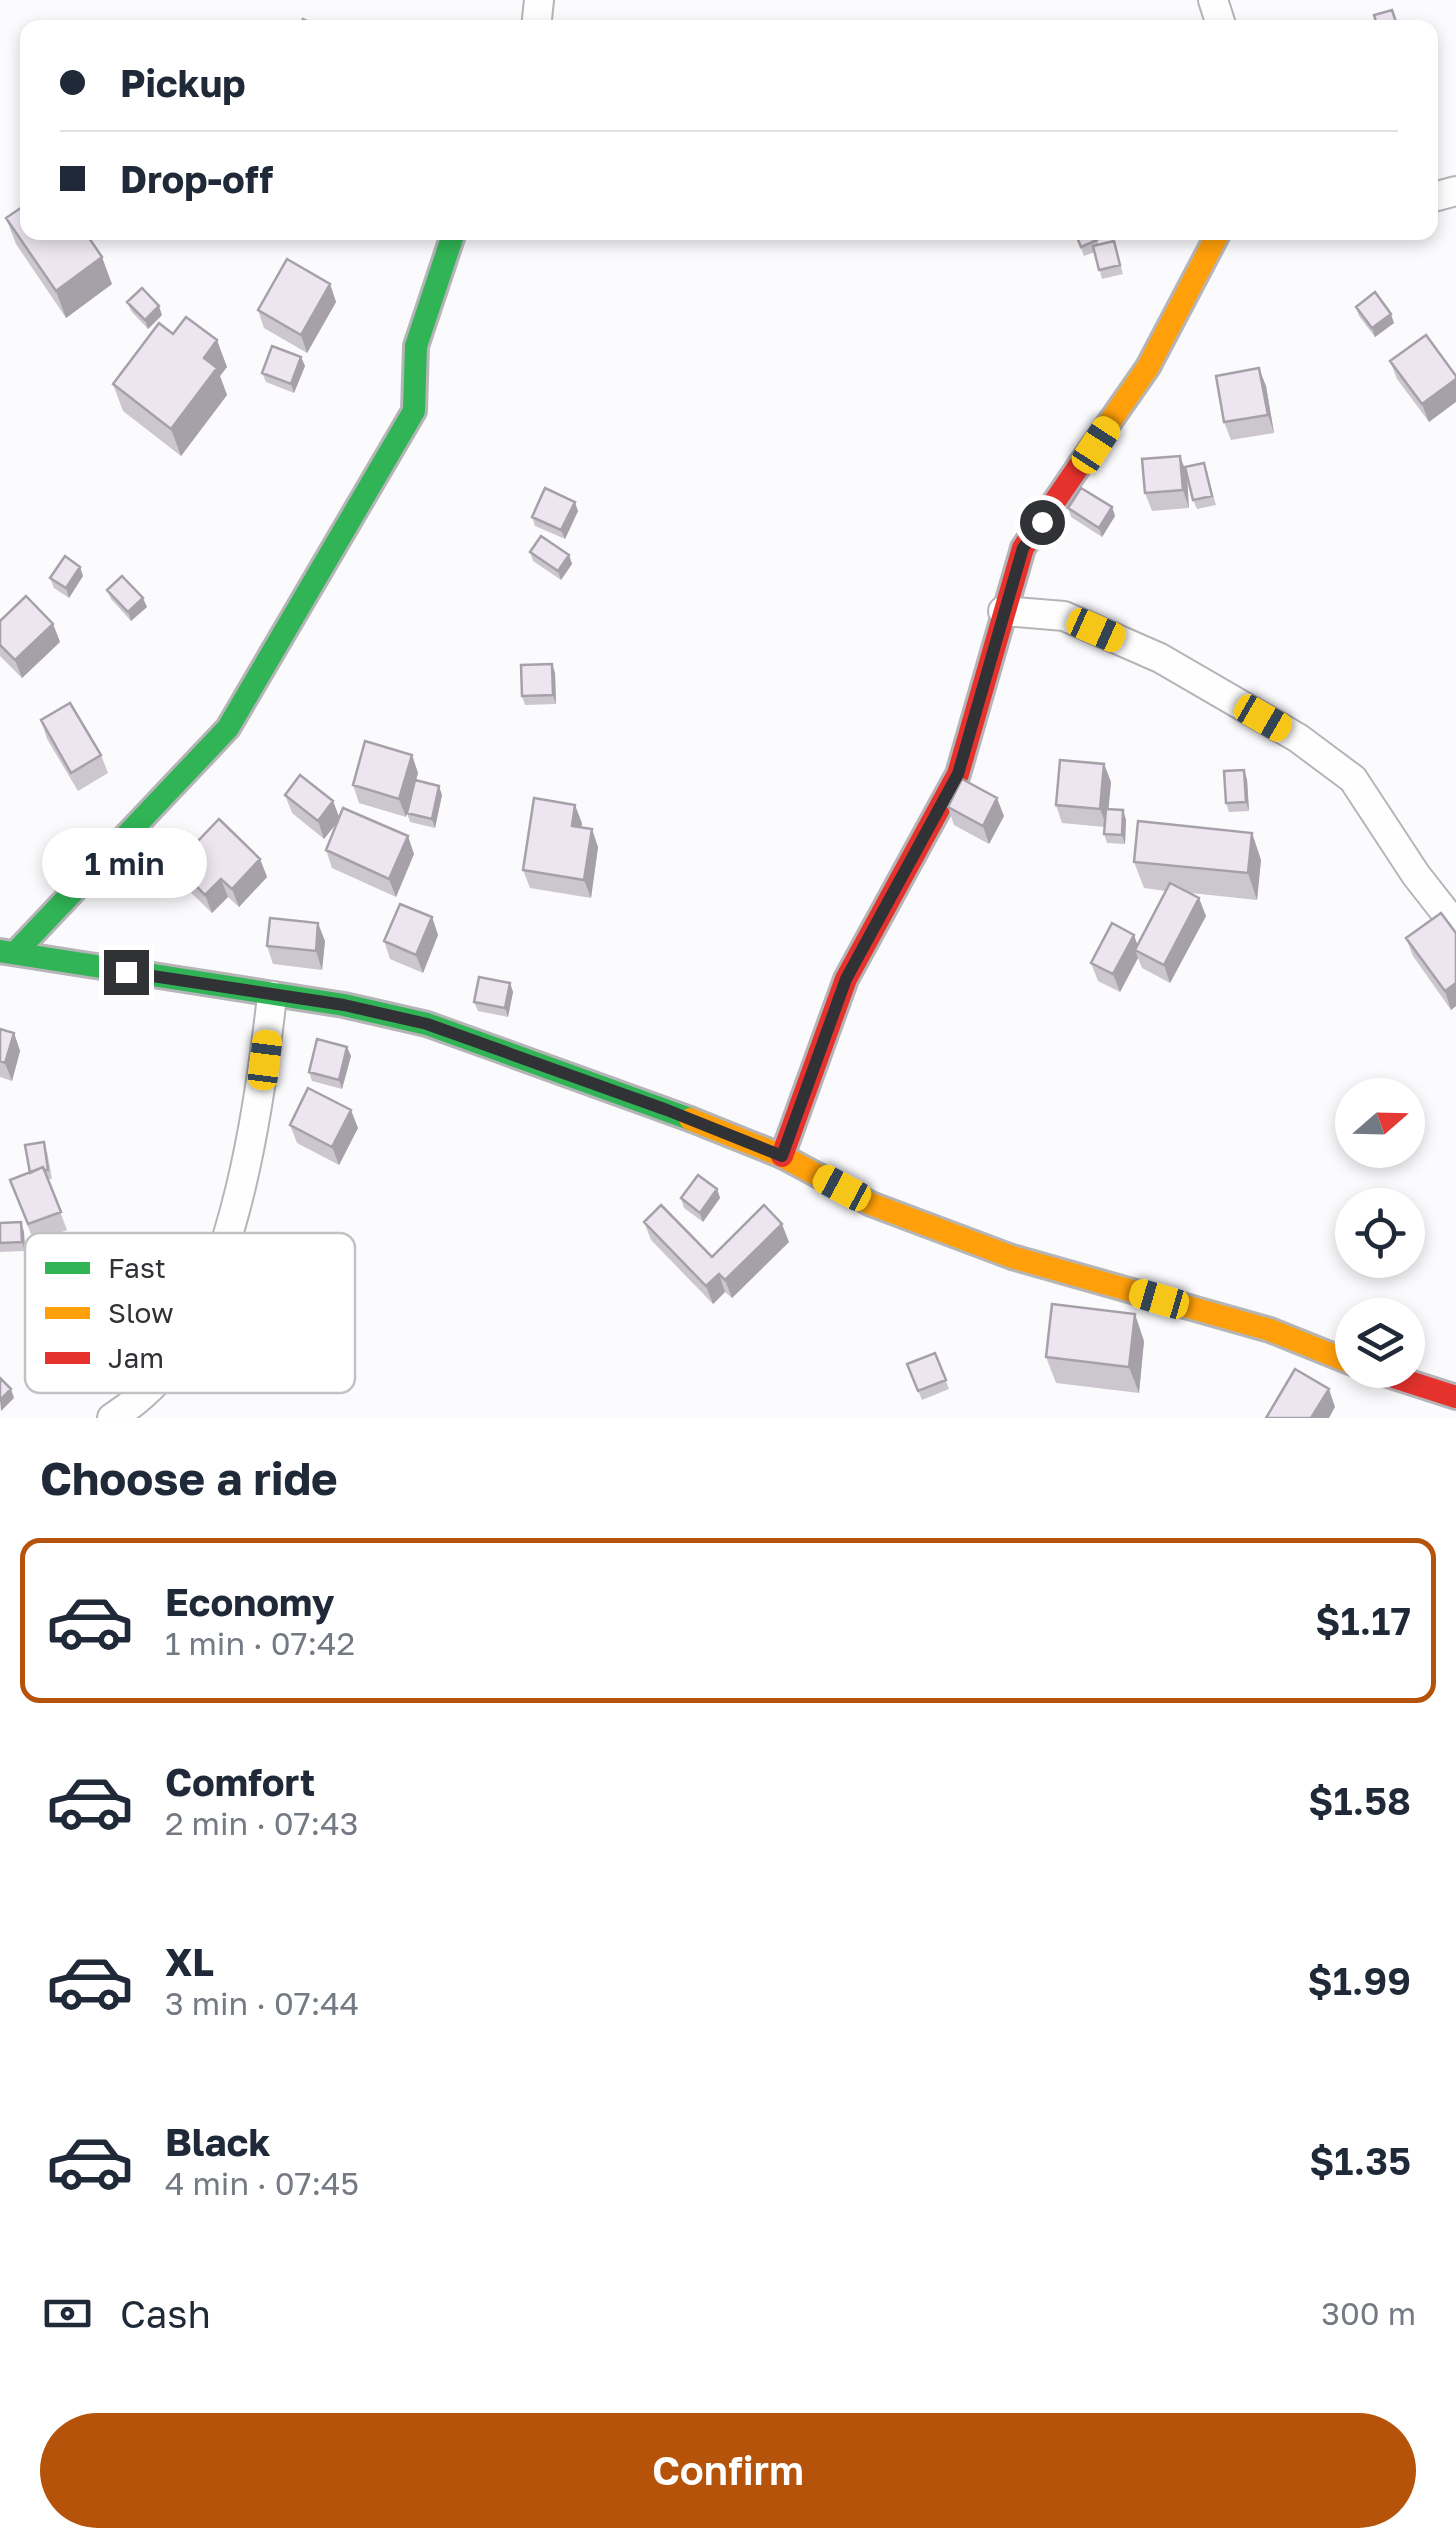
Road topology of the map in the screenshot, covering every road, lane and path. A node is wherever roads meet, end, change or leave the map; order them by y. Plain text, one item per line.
1 (451, 240) edge
2 (1215, 240) edge
3 (1003, 611) junction
4 (1456, 926) edge
5 (8, 952) edge
6 (272, 996) junction
7 (782, 1156) junction
8 (226, 1233) edge
9 (1335, 1356) edge
10 (1425, 1387) edge
11 (140, 1393) edge
12 (1456, 1397) edge
13 (112, 1418) edge

1 - 5 street
2 - 3 street
3 - 4 street
3 - 7 street
5 - 6 street
6 - 7 street
6 - 8 street
7 - 9 street
10 - 12 street
11 - 13 street

